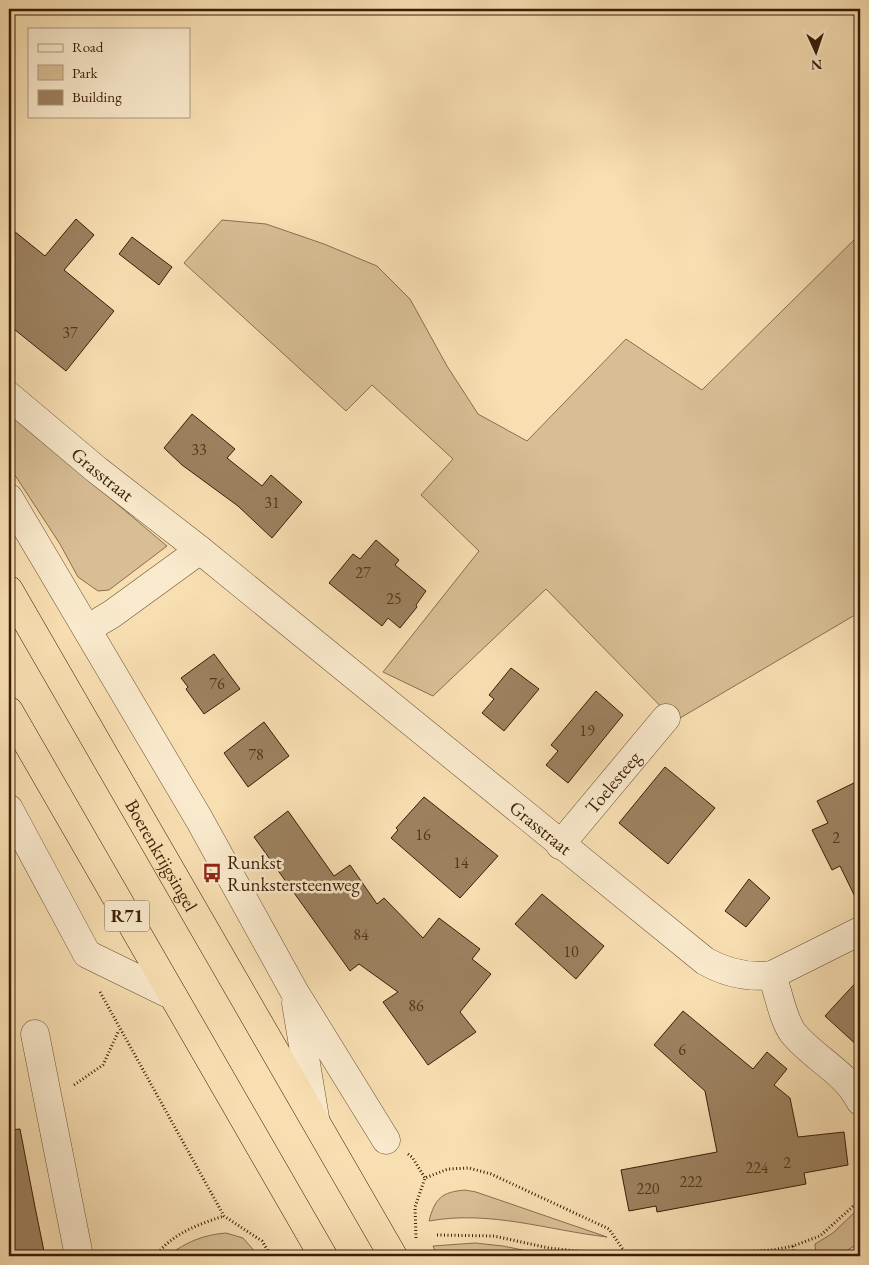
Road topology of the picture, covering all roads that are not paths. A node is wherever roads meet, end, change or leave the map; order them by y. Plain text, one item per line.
1 (9, 396) edge
2 (9, 498) edge
3 (200, 550) junction
4 (9, 590) edge
5 (87, 629) junction
6 (9, 711) edge
7 (666, 718) dead end
8 (9, 809) edge
9 (560, 845) junction
10 (860, 931) edge
11 (772, 975) junction
12 (294, 991) junction
13 (174, 996) junction
14 (35, 1034) dead end
15 (860, 1101) edge
16 (315, 1120) junction
17 (386, 1140) dead end
18 (79, 1256) edge
19 (323, 1256) edge
20 (393, 1256) edge

1 - 3 street, Grasstraat
2 - 5 street, Boerenkrijgsingel
3 - 5 street
3 - 9 street, Grasstraat
4 - 16 highway, Boerenkrijgsingel
5 - 12 street, Boerenkrijgsingel
6 - 13 highway, R71
7 - 9 street, Toelesteeg
8 - 13 street
9 - 11 street, Grasstraat
10 - 11 street
11 - 15 street
12 - 16 street, Boerenkrijgsingel
12 - 17 street, Boerenkrijgsingel
13 - 19 highway, R71
14 - 18 street
16 - 20 highway, Boerenkrijgsingel

